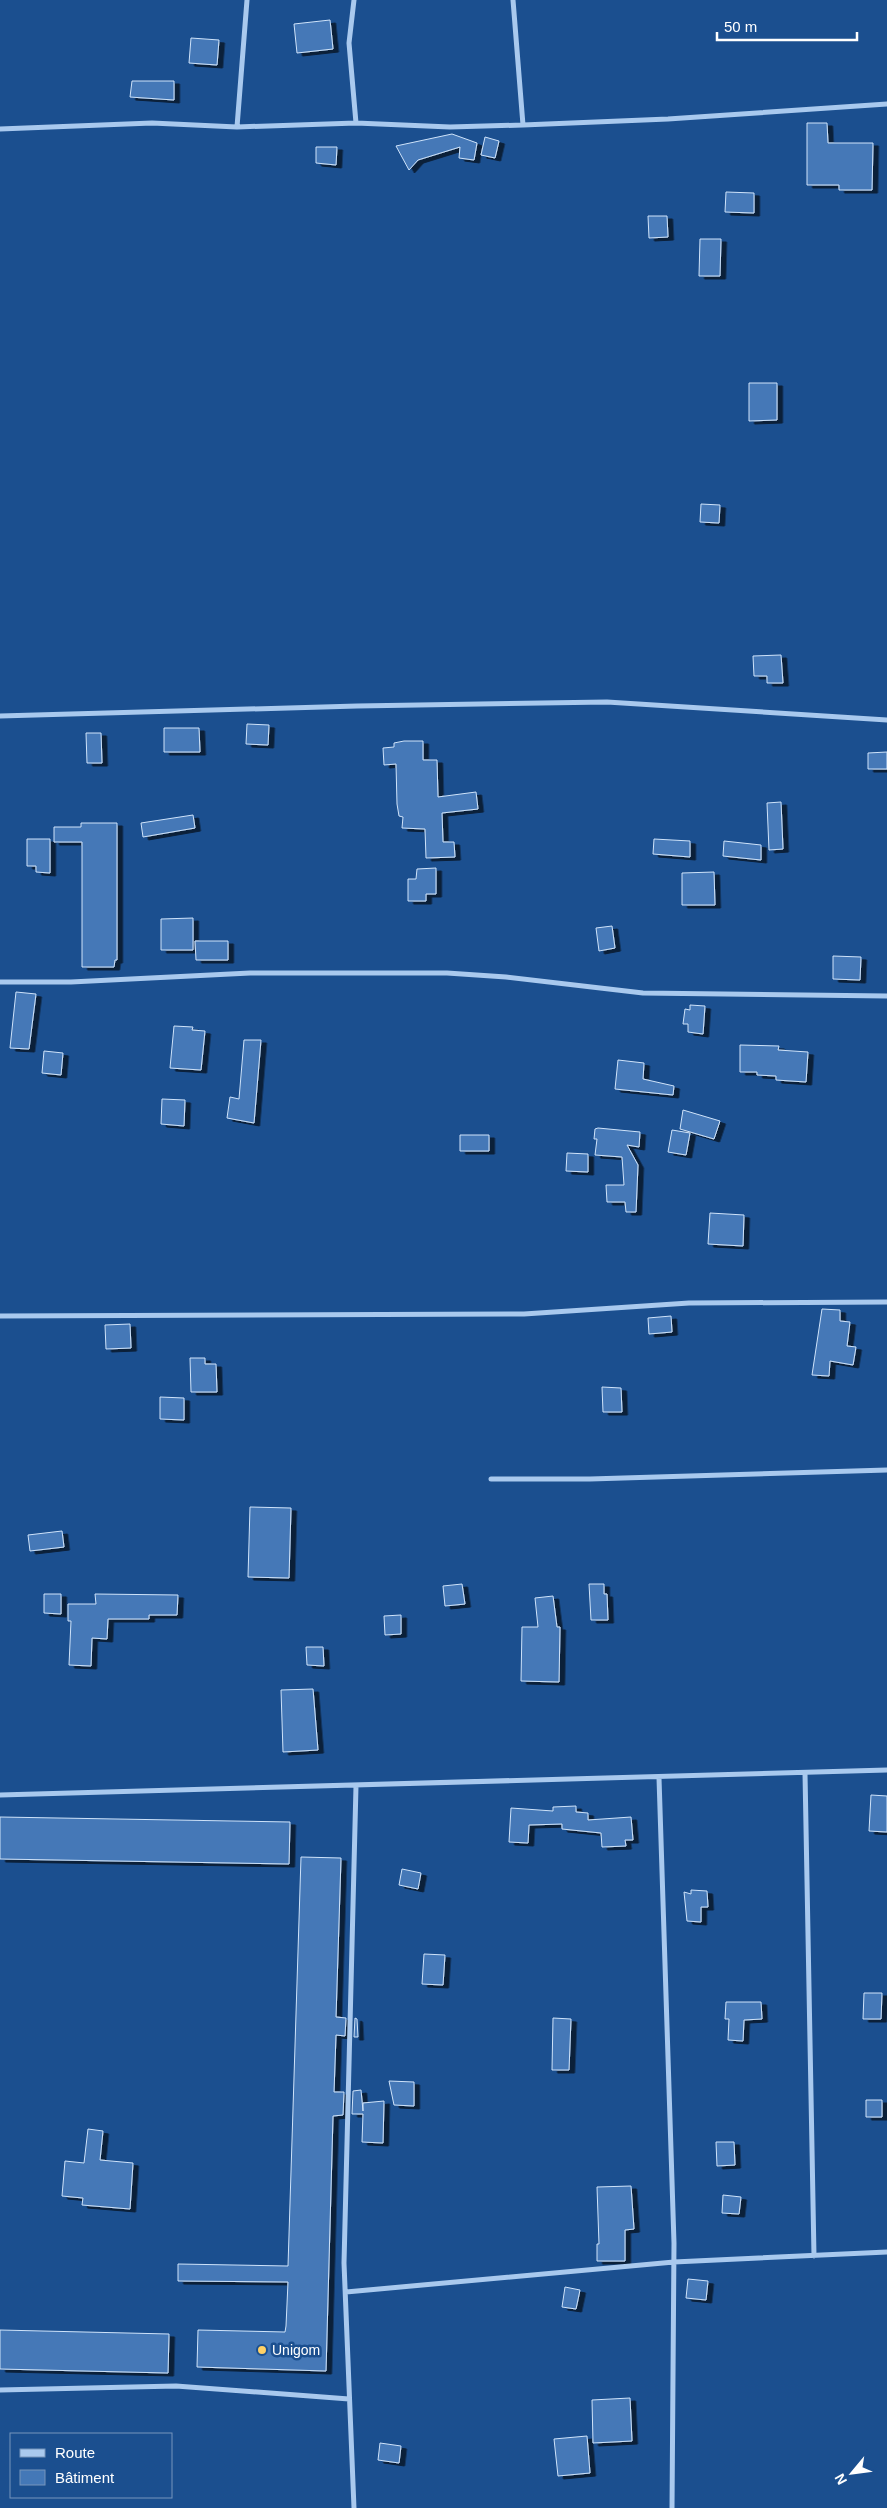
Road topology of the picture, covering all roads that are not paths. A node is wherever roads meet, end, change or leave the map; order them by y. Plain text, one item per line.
1 (247, 0) edge
2 (354, 0) edge
3 (513, 0) edge
4 (887, 104) edge
5 (356, 123) junction
6 (523, 125) junction
7 (236, 127) junction
8 (0, 130) edge
9 (0, 716) edge
10 (887, 720) edge
11 (0, 982) edge
12 (887, 996) edge
13 (887, 1302) edge
14 (0, 1316) edge
15 (887, 1470) edge
16 (491, 1479) dead end
17 (887, 1770) edge
18 (806, 1773) junction
19 (659, 1778) junction
20 (356, 1786) junction
21 (0, 1795) edge
22 (887, 2252) edge
23 (814, 2256) junction
24 (674, 2262) junction
25 (346, 2292) junction
26 (0, 2390) edge
27 (349, 2399) junction
28 (354, 2508) edge
29 (672, 2508) edge

1 - 7 street
2 - 5 street
3 - 6 street
4 - 6 street
5 - 6 street
5 - 7 street
7 - 8 street
9 - 10 street
11 - 12 street
13 - 14 street
15 - 16 street
17 - 18 street
18 - 19 street
18 - 23 street
19 - 20 street
19 - 24 street
20 - 21 street
20 - 25 street
22 - 23 street
23 - 24 street
24 - 25 street
24 - 29 street
25 - 27 street
26 - 27 street
27 - 28 street

